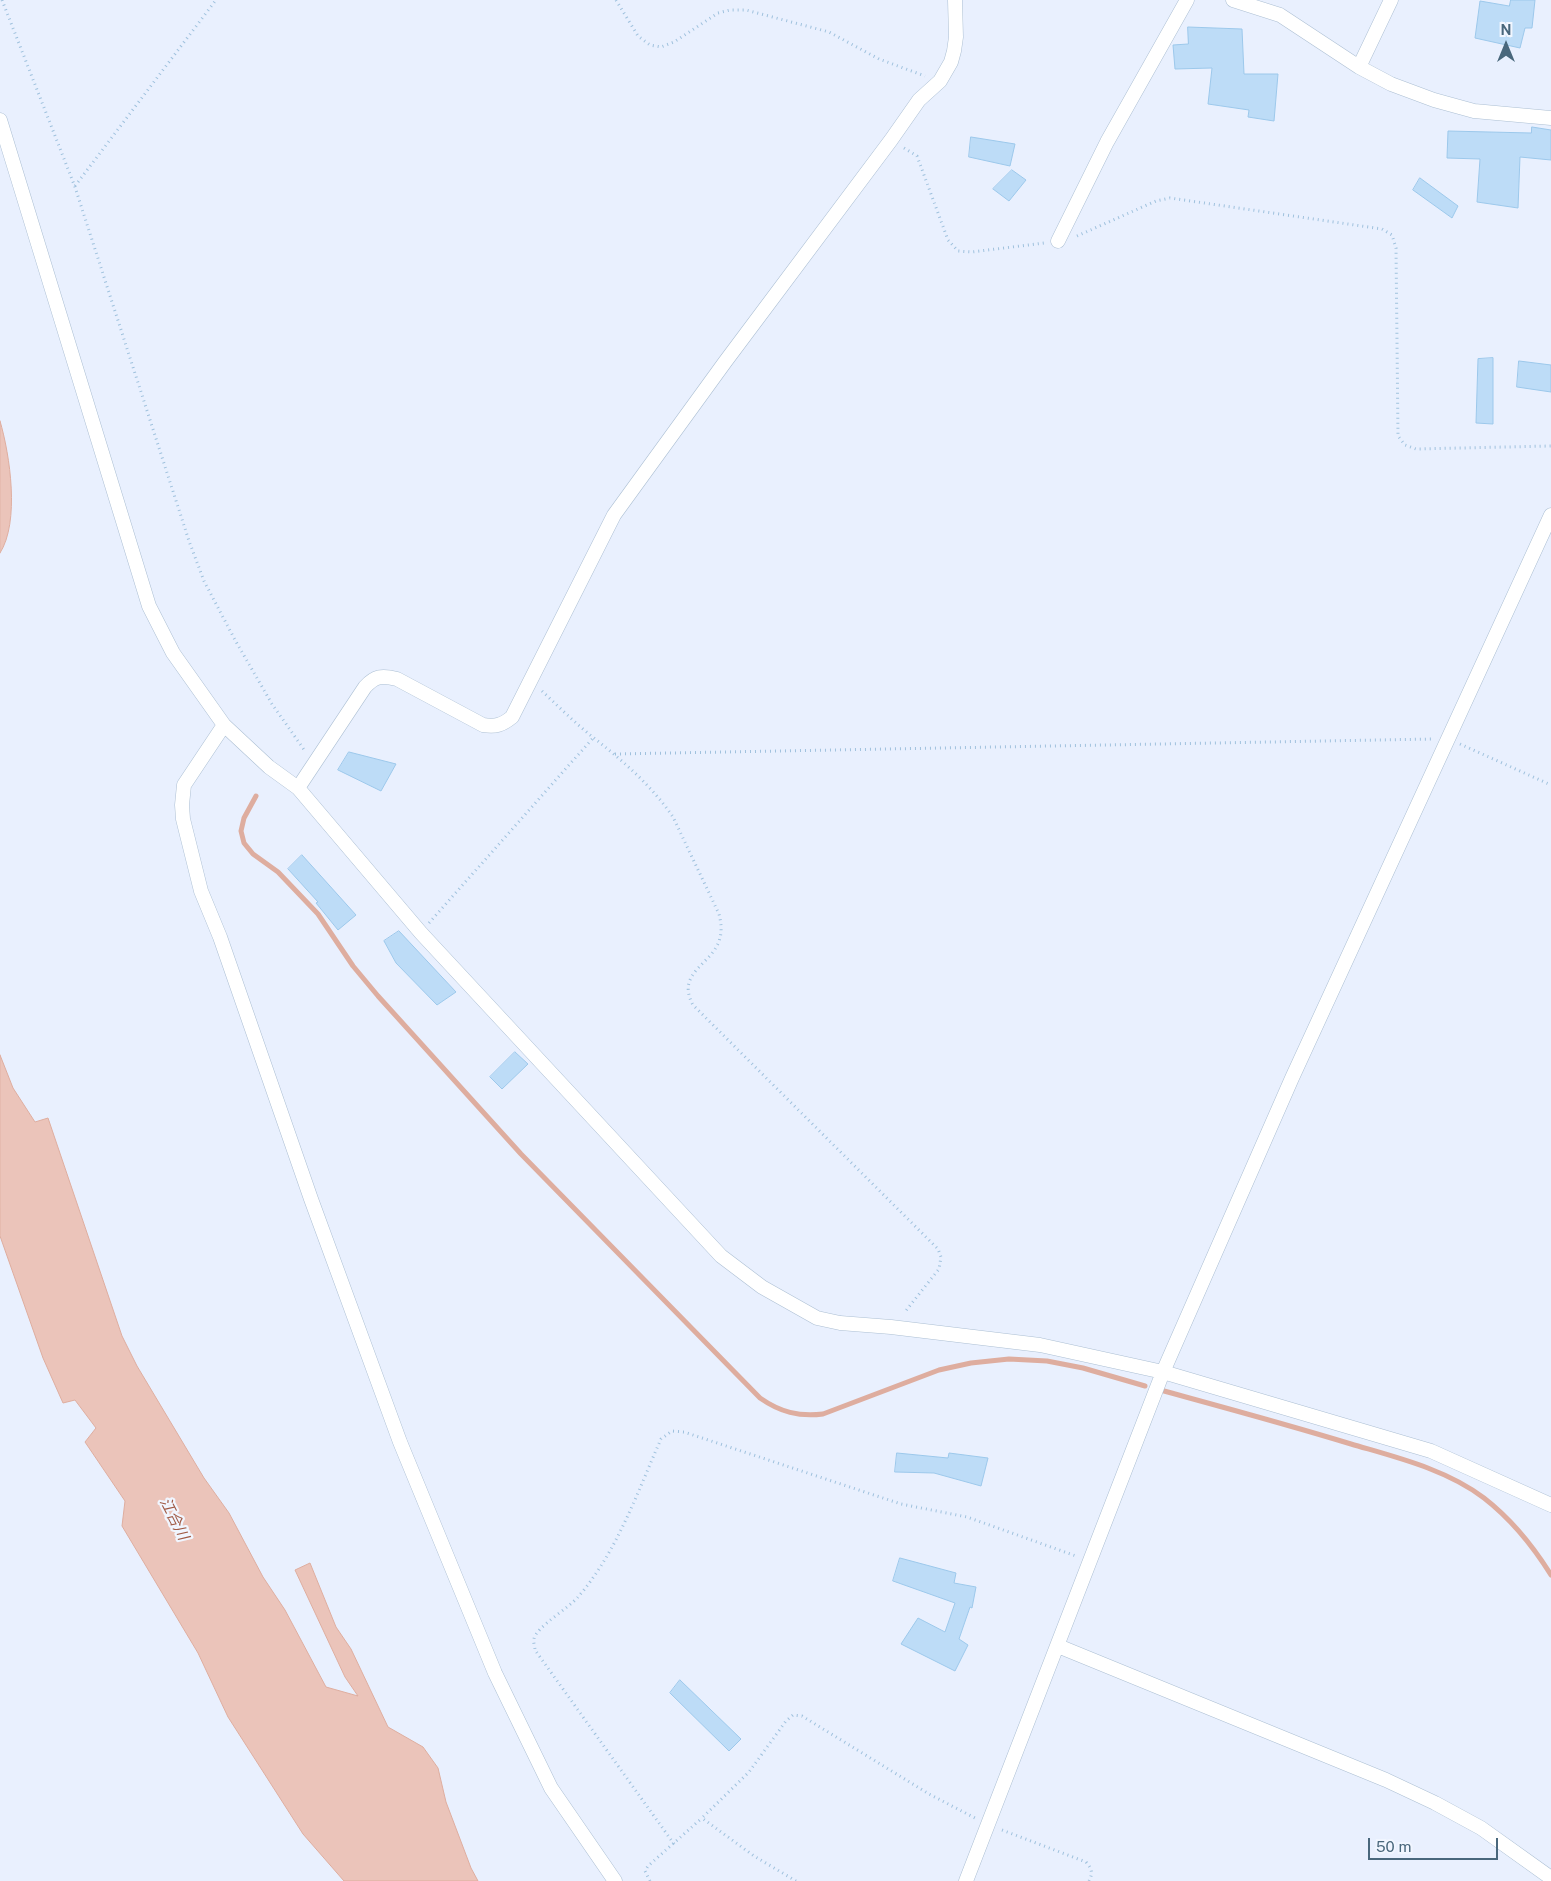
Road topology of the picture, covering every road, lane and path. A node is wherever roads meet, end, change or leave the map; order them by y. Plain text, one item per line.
1 (2, 0) edge
2 (216, 0) edge
3 (616, 0) edge
4 (955, 0) edge
5 (1187, 0) edge
6 (1233, 0) edge
7 (1391, 0) edge
8 (1359, 67) junction
9 (940, 82) junction
10 (1551, 118) edge
11 (0, 120) edge
12 (891, 140) junction
13 (75, 187) junction
14 (1058, 241) junction
15 (1551, 446) edge
16 (1551, 515) edge
17 (530, 681) junction
18 (224, 725) junction
19 (593, 738) junction
20 (1449, 739) junction
21 (615, 754) junction
22 (314, 764) junction
23 (1551, 785) edge
24 (298, 788) junction
25 (421, 932) junction
26 (891, 1327) junction
27 (1163, 1372) junction
28 (1551, 1505) edge
29 (1090, 1561) junction
30 (1058, 1646) junction
31 (702, 1818) junction
32 (988, 1824) junction
33 (674, 1844) junction
34 (1551, 1878) edge
35 (615, 1881) edge
36 (650, 1881) edge
37 (796, 1881) edge
38 (966, 1881) edge
39 (1089, 1881) edge

1 - 13 path
2 - 13 path
3 - 9 path
4 - 9 street
5 - 14 street
6 - 8 street
7 - 8 street
8 - 10 street
9 - 12 street
11 - 18 street
12 - 14 path
12 - 17 street
13 - 22 path
14 - 15 path
16 - 20 street
17 - 19 path
17 - 22 street
18 - 24 street
18 - 35 street
19 - 21 path
19 - 25 path
20 - 21 path
20 - 23 path
20 - 27 street
21 - 26 path
22 - 24 street
24 - 25 street
25 - 26 street
26 - 27 street
27 - 28 street
27 - 29 street
29 - 30 street
29 - 33 path
30 - 32 street
30 - 34 street
31 - 32 path
31 - 33 path
31 - 37 path
32 - 38 street
32 - 39 path
33 - 36 path

